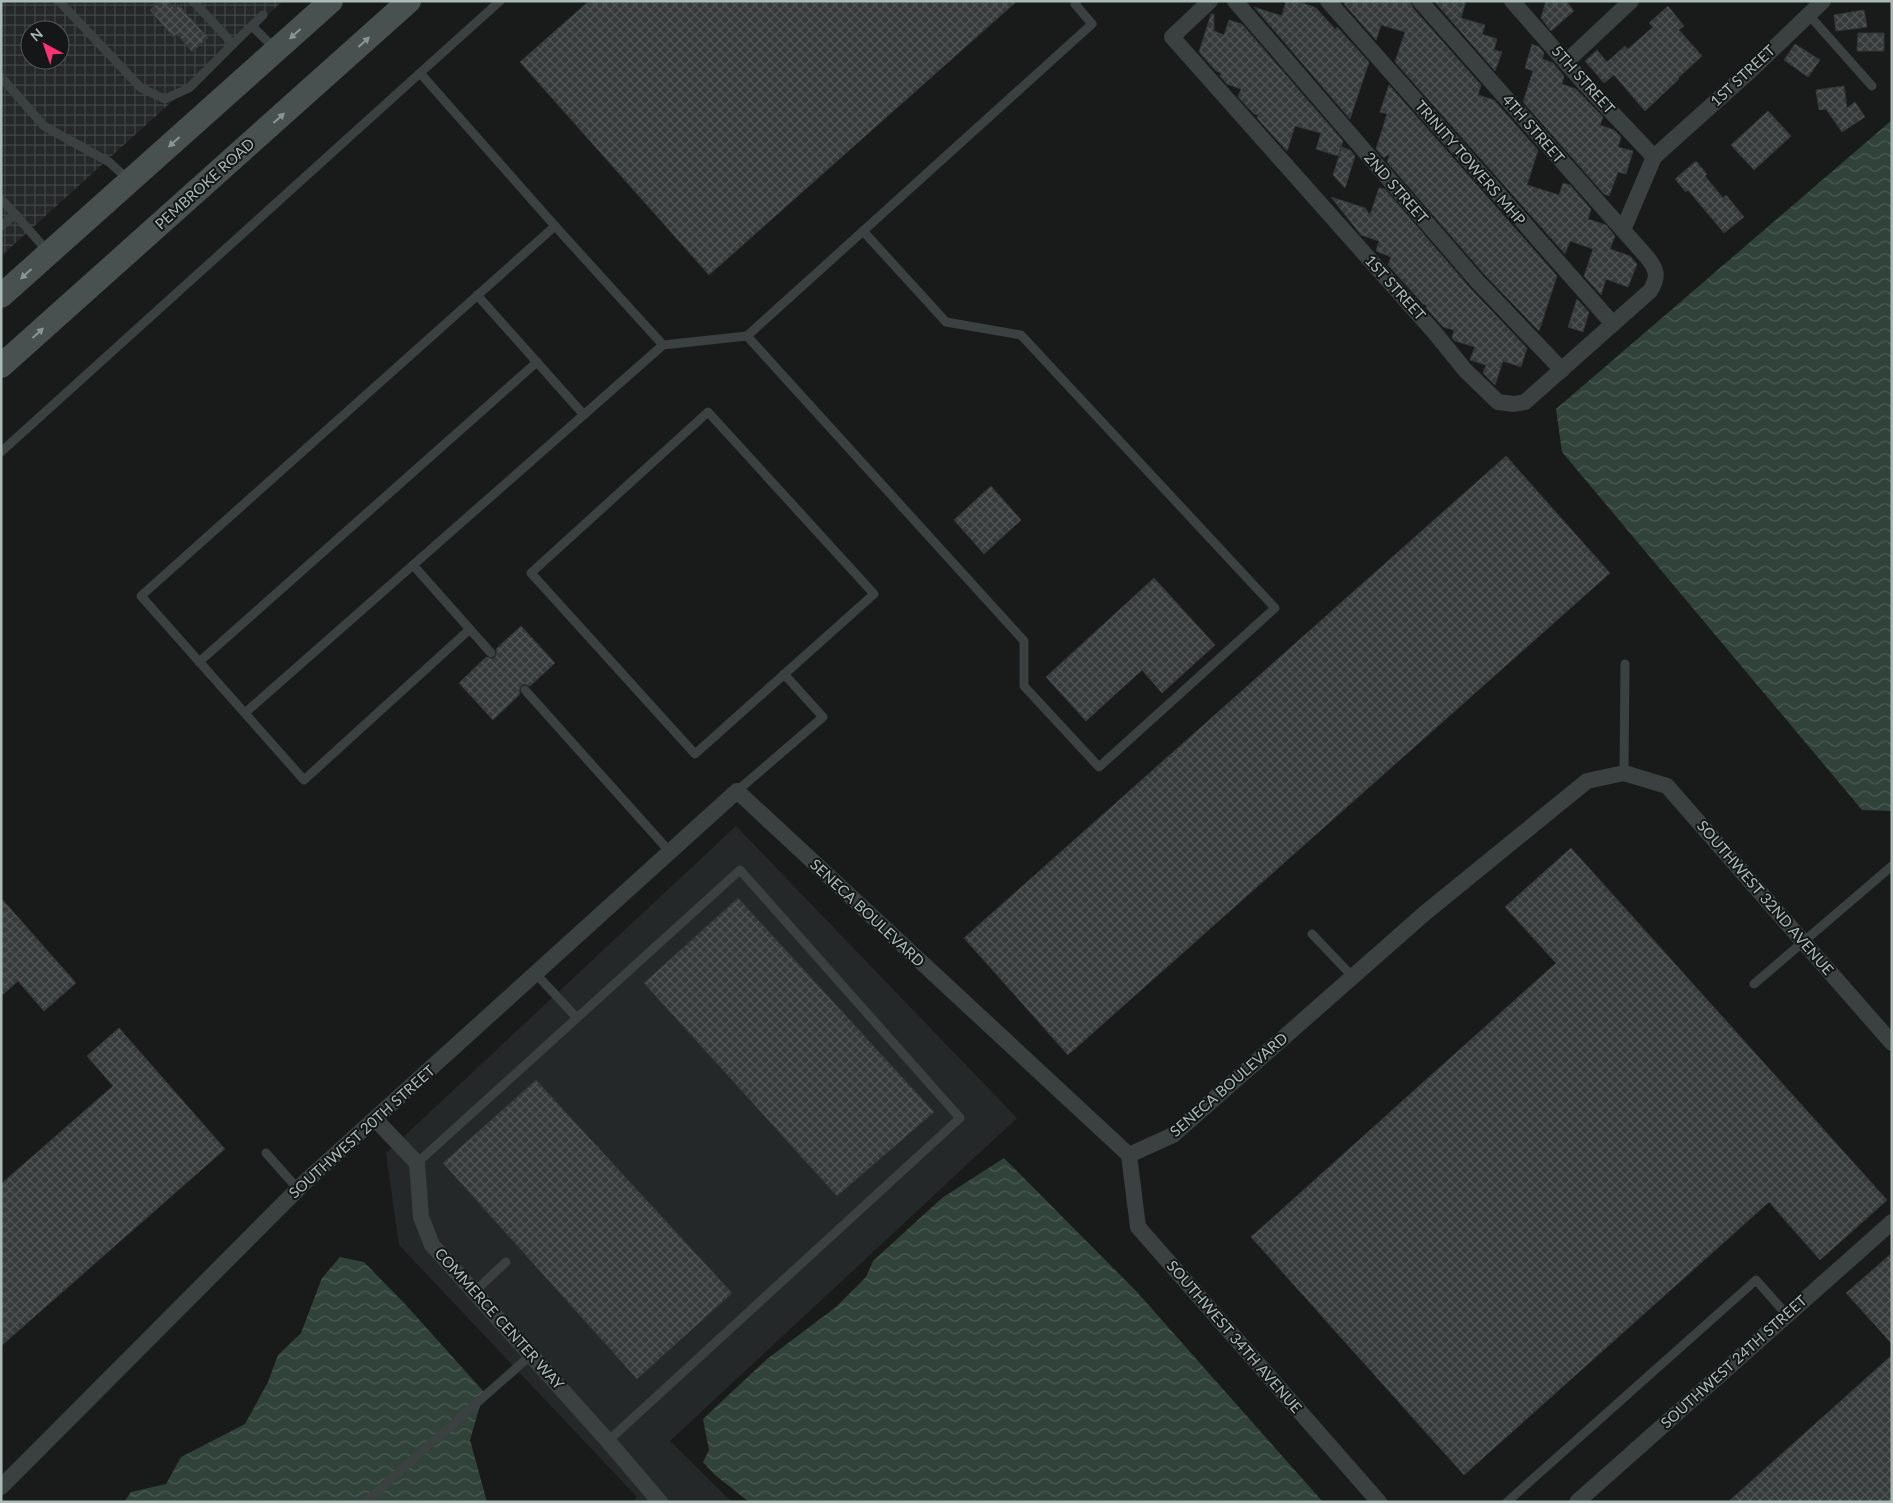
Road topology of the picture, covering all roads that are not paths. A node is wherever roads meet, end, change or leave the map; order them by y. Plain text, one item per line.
1 (60, 1) edge
2 (194, 1) edge
3 (331, 1) edge
4 (410, 1) edge
5 (500, 1) edge
6 (1078, 1) edge
7 (1210, 1) edge
8 (1235, 1) edge
9 (1328, 1) edge
10 (1420, 1) edge
11 (1512, 1) edge
12 (1630, 1) edge
13 (1823, 1) edge
14 (263, 15) dead end
15 (1809, 15) junction
16 (252, 26) junction
17 (233, 44) junction
18 (276, 50) junction
19 (1566, 62) junction
20 (420, 73) junction
21 (1, 77) edge
22 (1872, 86) dead end
23 (1654, 157) junction
24 (130, 181) junction
25 (1, 199) edge
26 (15, 214) junction
27 (1, 226) edge
28 (555, 226) junction
29 (1622, 230) junction
30 (863, 231) junction
31 (49, 254) junction
32 (1646, 256) joint
33 (1, 296) edge
34 (477, 296) junction
35 (1613, 324) junction
36 (747, 336) junction
37 (663, 345) junction
38 (537, 362) junction
39 (1, 366) edge
40 (1562, 370) junction
41 (584, 415) junction
42 (1, 452) edge
43 (413, 565) junction
44 (470, 629) junction
45 (491, 653) dead end
46 (199, 662) junction
47 (1625, 664) dead end
48 (784, 674) junction
49 (525, 690) dead end
50 (244, 713) junction
51 (1624, 773) junction
52 (737, 791) junction
53 (670, 852) junction
54 (1892, 866) edge
55 (1312, 934) dead end
56 (1804, 943) junction
57 (536, 974) junction
58 (1352, 976) junction
59 (1754, 984) dead end
60 (577, 1018) junction
61 (1892, 1043) edge
62 (375, 1119) junction
63 (266, 1153) dead end
64 (1129, 1154) junction
65 (417, 1163) junction
66 (298, 1189) junction
67 (1892, 1222) edge
68 (506, 1262) dead end
69 (474, 1292) junction
70 (1787, 1315) junction
71 (531, 1355) junction
72 (608, 1441) junction
73 (1, 1488) edge
74 (365, 1502) edge
75 (660, 1502) edge
76 (1379, 1502) edge
77 (1507, 1502) edge
78 (1577, 1502) edge

1 - 17 lane
2 - 17 lane
3 -> 18 main road
39 -> 4 main road, PEMBROKE ROAD
5 - 20 lane
6 - 30 lane
7 - 40 street, 1ST STREET
8 - 40 street, 2ND STREET
9 - 35 street, TRINITY TOWERS MHP
10 - 29 street, 4TH STREET
11 - 19 street, 5TH STREET
12 - 19 street
13 - 15 street, 1ST STREET
14 - 16 lane
15 - 22 lane
15 - 23 street, 1ST STREET
16 - 17 lane
16 - 18 lane
18 -> 24 main road
19 - 23 street, 5TH STREET
20 - 28 lane
20 - 42 lane
21 - 24 lane
23 - 29 street, 1ST STREET
24 - 31 main road
25 - 26 lane
26 - 27 lane
26 - 31 lane
28 - 34 lane
28 - 37 lane
29 - 32 street, 4TH STREET
30 - 36 lane
30 - 36 lane
31 -> 33 main road
32 - 35 street, 1ST STREET
34 - 38 lane
34 - 46 lane
35 - 40 street, 1ST STREET
36 - 37 lane
37 - 41 lane
38 - 41 lane
38 - 46 lane
41 - 43 lane
43 - 44 lane
43 - 50 lane
44 - 45 lane
44 - 50 lane
46 - 50 lane
47 - 51 lane
48 - 48 lane
48 - 52 lane
49 - 53 lane
51 - 56 street, SOUTHWEST 32ND AVENUE
51 - 58 street, SENECA BOULEVARD
52 - 53 street, SOUTHWEST 20TH STREET
52 - 64 street, SENECA BOULEVARD
53 - 57 street, SOUTHWEST 20TH STREET
54 - 56 lane
55 - 58 lane
56 - 59 lane
56 - 61 street, SOUTHWEST 32ND AVENUE
57 - 60 lane
57 - 62 street, SOUTHWEST 20TH STREET
58 - 64 street, SENECA BOULEVARD
60 - 65 lane
60 - 72 lane
62 - 65 street
62 - 66 street, SOUTHWEST 20TH STREET
63 - 66 lane
64 - 76 street, SOUTHWEST 34TH AVENUE
65 - 69 street, COMMERCE CENTER WAY
66 - 73 street, SOUTHWEST 20TH STREET
67 - 70 street, SOUTHWEST 24TH STREET
68 - 69 lane
69 - 71 street, COMMERCE CENTER WAY
70 - 77 lane
70 - 78 street, SOUTHWEST 24TH STREET
71 - 72 street, COMMERCE CENTER WAY
71 - 74 lane
72 - 75 street, COMMERCE CENTER WAY

